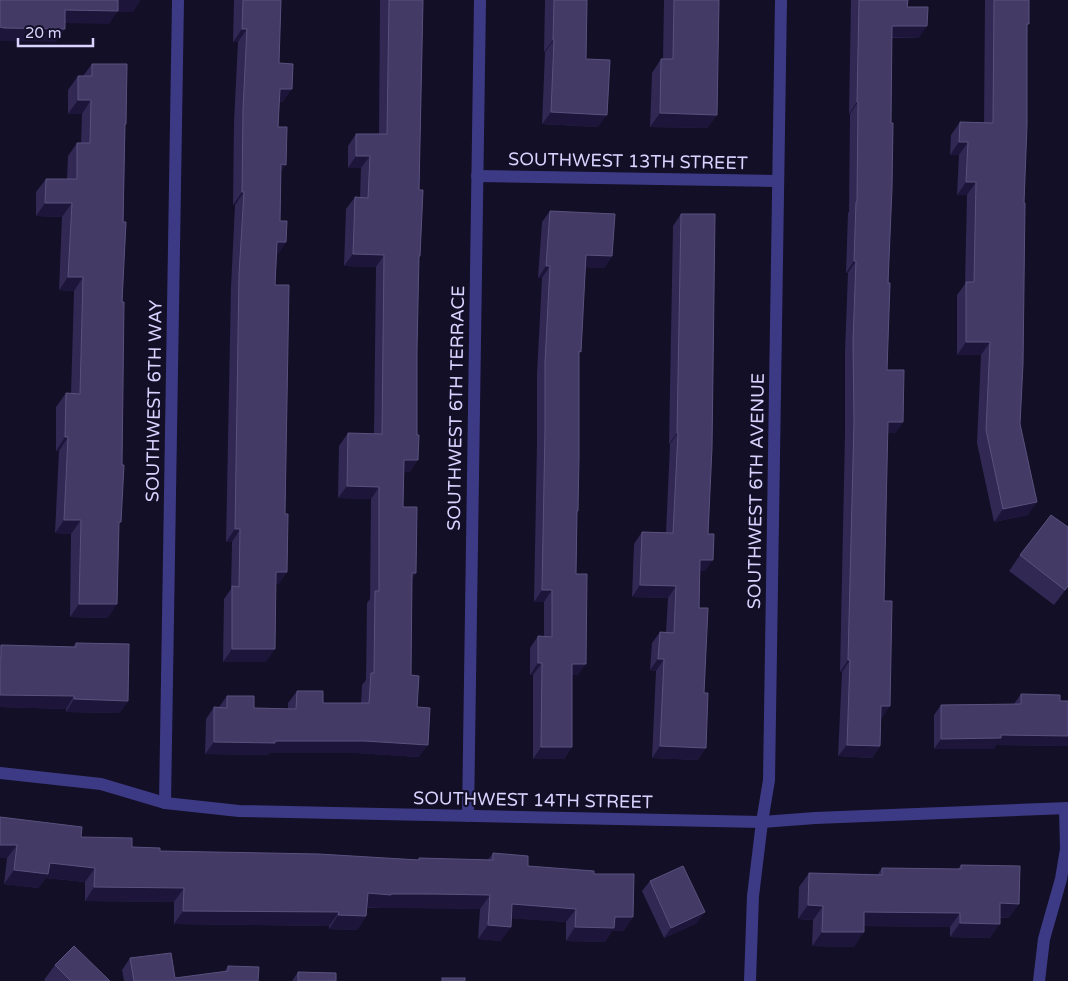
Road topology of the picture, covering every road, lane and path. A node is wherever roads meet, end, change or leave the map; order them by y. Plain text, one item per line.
1 (178, 0) edge
2 (480, 0) edge
3 (781, 0) edge
4 (477, 176) junction
5 (778, 181) junction
6 (0, 772) edge
7 (165, 803) junction
8 (1067, 809) edge
9 (468, 816) junction
10 (762, 822) junction
11 (750, 981) edge
12 (1039, 981) edge

1 - 7 street, SOUTHWEST 6TH WAY
2 - 4 street, SOUTHWEST 6TH TERRACE
3 - 5 street, SOUTHWEST 6TH AVENUE
4 - 5 street, SOUTHWEST 13TH STREET
4 - 9 street, SOUTHWEST 6TH TERRACE
5 - 10 street, SOUTHWEST 6TH AVENUE
6 - 7 street, SOUTHWEST 14TH STREET
7 - 9 street, SOUTHWEST 14TH STREET
8 - 10 street, SOUTHWEST 14TH STREET
8 - 12 street
9 - 10 street, SOUTHWEST 14TH STREET
10 - 11 street, SOUTHWEST 6TH AVENUE

